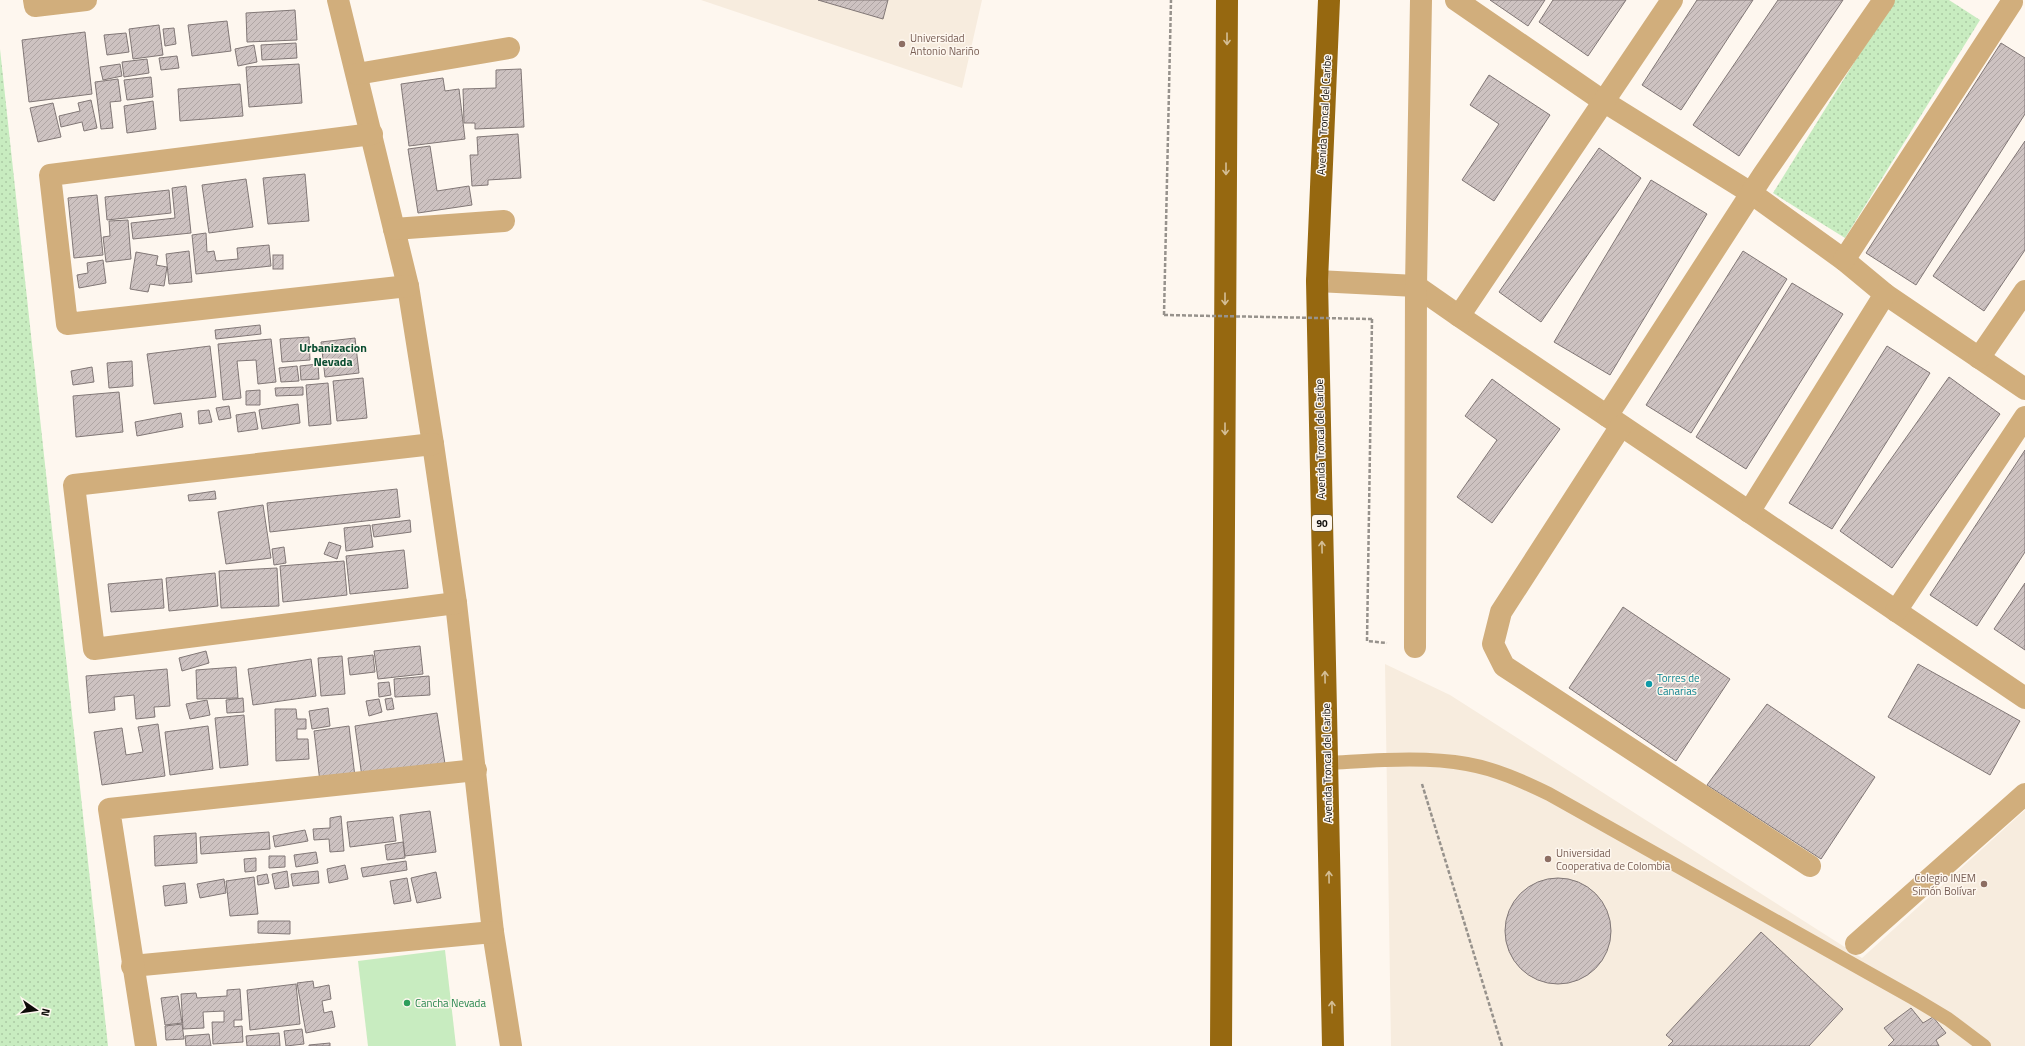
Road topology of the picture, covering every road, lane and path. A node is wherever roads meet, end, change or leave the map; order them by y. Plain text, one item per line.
1 (34, 0) edge
2 (86, 0) edge
3 (338, 0) edge
4 (1171, 0) edge
5 (1227, 0) edge
6 (1329, 0) edge
7 (1421, 0) edge
8 (1672, 0) edge
9 (1884, 0) edge
10 (1459, 1) edge
11 (2016, 4) edge
12 (509, 48) dead end
13 (357, 74) junction
14 (1603, 101) junction
15 (372, 134) junction
16 (1751, 193) junction
17 (504, 221) dead end
18 (394, 229) junction
19 (1844, 260) junction
20 (1317, 281) junction
21 (408, 286) junction
22 (1416, 286) junction
23 (2025, 291) edge
24 (1886, 294) junction
25 (1459, 316) junction
26 (1979, 358) junction
27 (2025, 389) edge
28 (2025, 417) edge
29 (1614, 421) junction
30 (433, 444) junction
31 (1749, 512) junction
32 (456, 603) junction
33 (1896, 612) junction
34 (1415, 647) joint
35 (2025, 698) edge
36 (1415, 761) junction
37 (1327, 763) junction
38 (476, 770) junction
39 (2025, 794) edge
40 (1810, 866) dead end
41 (493, 932) junction
42 (1856, 944) dead end
43 (132, 966) junction
44 (146, 1046) edge
45 (511, 1046) edge
46 (1222, 1046) edge
47 (1333, 1046) edge
48 (1502, 1046) edge
49 (1984, 1046) edge

1 - 2 street
3 - 13 street
4 - 34 path, bridge
5 -> 46 highway
6 - 20 highway, Avenida Troncal del Caribe / 90
7 - 22 street
8 - 14 street
9 - 16 street
10 - 14 street
11 - 19 street
12 - 13 street
13 - 15 street
14 - 16 street
14 - 25 street
15 - 18 street
15 - 21 street
16 - 19 street
16 - 29 street
17 - 18 street
18 - 21 street
19 - 24 street
20 - 22 street
37 -> 20 highway, Avenida Troncal del Caribe / 90
21 - 30 street
22 - 25 street
22 - 34 street
23 - 26 street
24 - 26 street
24 - 31 street
25 - 29 street
26 - 27 street
28 - 33 street
29 - 31 street
29 - 40 street
30 - 32 street
30 - 32 street
31 - 33 street
32 - 38 street
33 - 35 street
36 - 37 lane
36 - 48 path
36 - 49 lane
47 -> 37 highway, Avenida Troncal del Caribe / 90
38 - 41 street
38 - 43 street
39 - 42 street
41 - 43 street
41 - 45 street
43 - 44 street

